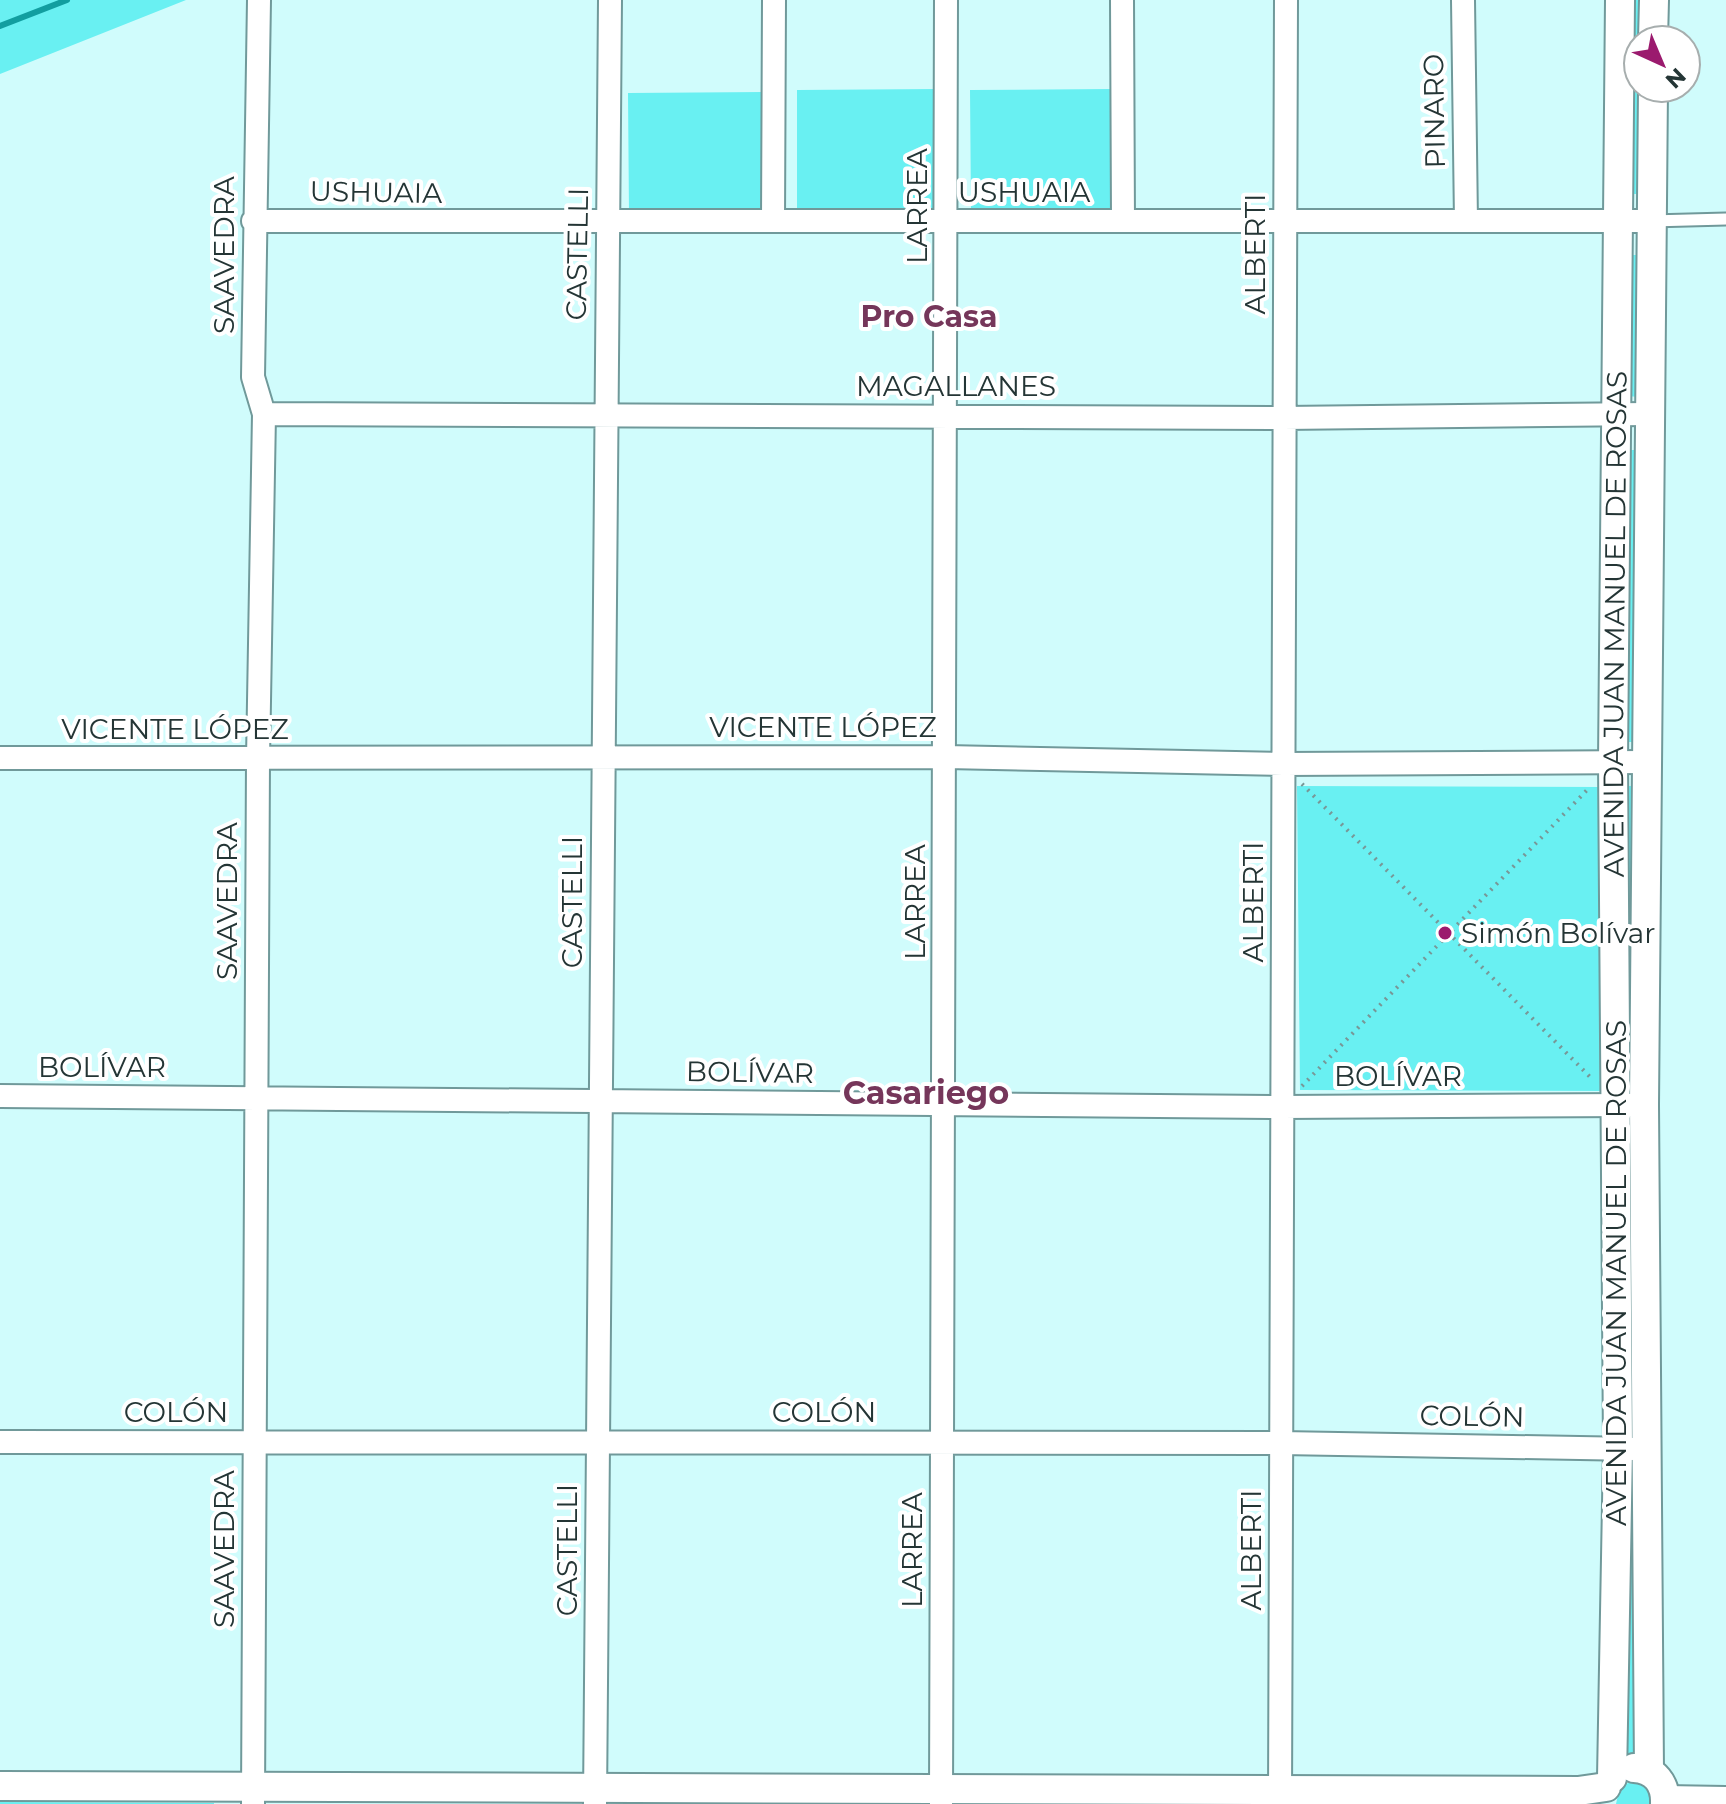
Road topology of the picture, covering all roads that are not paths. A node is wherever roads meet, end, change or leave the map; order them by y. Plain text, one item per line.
1 (259, 0) edge
2 (610, 0) edge
3 (774, 0) edge
4 (946, 0) edge
5 (1122, 0) edge
6 (1286, 0) edge
7 (1463, 0) edge
8 (1620, 0) edge
9 (1654, 0) edge
10 (1653, 24) edge
11 (1653, 104) edge
12 (1726, 219) edge
13 (253, 221) junction
14 (773, 221) junction
15 (1123, 221) junction
16 (1285, 221) junction
17 (1466, 221) junction
18 (1618, 221) junction
19 (1651, 221) junction
20 (948, 222) junction
21 (608, 223) junction
22 (264, 414) junction
23 (1616, 414) junction
24 (1648, 414) junction
25 (947, 415) junction
26 (606, 418) junction
27 (1284, 418) junction
28 (946, 757) junction
29 (0, 758) edge
30 (603, 758) junction
31 (258, 759) junction
32 (1613, 762) junction
33 (1645, 762) junction
34 (1283, 764) junction
35 (0, 1096) edge
36 (256, 1098) junction
37 (600, 1100) junction
38 (944, 1103) junction
39 (1631, 1105) junction
40 (1282, 1107) junction
41 (0, 1442) edge
42 (254, 1442) junction
43 (598, 1442) junction
44 (943, 1442) junction
45 (1281, 1443) junction
46 (1618, 1448) junction
47 (1648, 1451) junction
48 (1649, 1771) junction
49 (0, 1786) edge
50 (1608, 1789) edge
51 (253, 1795) edge
52 (595, 1796) edge
53 (941, 1797) edge
54 (1280, 1798) edge
55 (1726, 1801) edge
56 (1665, 1802) edge

1 - 13 street, SAAVEDRA
2 - 21 street, CASTELLI
3 - 14 street
4 - 20 street, LARREA
5 - 15 street
6 - 16 street, ALBERTI
7 - 17 street, PINARO
8 - 18 street, AVENIDA JUAN MANUEL DE ROSAS
9 - 10 street
11 - 19 street, AVENIDA JUAN MANUEL DE ROSAS
12 - 19 lane
13 - 21 street, USHUAIA
13 - 22 street, SAAVEDRA
14 - 20 street, USHUAIA
14 - 21 street, USHUAIA
15 - 16 street, USHUAIA
15 - 20 street, USHUAIA
16 - 17 street, USHUAIA
16 - 27 street, ALBERTI
17 - 18 street, USHUAIA
18 - 19 street, USHUAIA
18 - 23 street, AVENIDA JUAN MANUEL DE ROSAS
19 - 24 street, AVENIDA JUAN MANUEL DE ROSAS
20 - 25 street, LARREA
21 - 26 street, CASTELLI
22 - 26 street, MAGALLANES
22 - 31 street, SAAVEDRA
23 - 24 street, MAGALLANES
23 - 27 street, MAGALLANES
23 - 32 street, AVENIDA JUAN MANUEL DE ROSAS
24 - 33 street, AVENIDA JUAN MANUEL DE ROSAS
25 - 26 street, MAGALLANES
25 - 27 street, MAGALLANES
25 - 28 street, LARREA
26 - 30 street, CASTELLI
27 - 34 street, ALBERTI
28 - 30 street, VICENTE LÓPEZ
28 - 34 street, VICENTE LÓPEZ
28 - 38 street, LARREA
29 - 31 street, VICENTE LÓPEZ
30 - 31 street, VICENTE LÓPEZ
30 - 37 street, CASTELLI
31 - 36 street, SAAVEDRA
32 - 33 street, VICENTE LÓPEZ
32 - 34 street, VICENTE LÓPEZ
32 - 39 street, AVENIDA JUAN MANUEL DE ROSAS
33 - 39 street, AVENIDA JUAN MANUEL DE ROSAS
34 - 40 street, ALBERTI
35 - 36 street, BOLÍVAR
36 - 37 street, BOLÍVAR
36 - 42 street, SAAVEDRA
37 - 38 street, BOLÍVAR
37 - 43 street, CASTELLI
38 - 40 street, BOLÍVAR
38 - 44 street, LARREA
39 - 40 street, BOLÍVAR
39 - 46 street, AVENIDA JUAN MANUEL DE ROSAS
39 - 47 street, AVENIDA JUAN MANUEL DE ROSAS
40 - 45 street, ALBERTI
41 - 42 street, COLÓN
42 - 43 street, COLÓN
42 - 51 street, SAAVEDRA
43 - 44 street, COLÓN
43 - 52 street, CASTELLI
44 - 45 street, COLÓN
44 - 53 street, LARREA
45 - 46 street, COLÓN
45 - 54 street, ALBERTI
46 - 47 street, COLÓN
46 - 50 street, AVENIDA JUAN MANUEL DE ROSAS
47 - 48 street, AVENIDA JUAN MANUEL DE ROSAS
48 - 50 street
48 - 56 street
49 - 51 street
50 - 54 street
51 - 52 street
52 - 53 street
53 - 54 street
55 - 56 street

